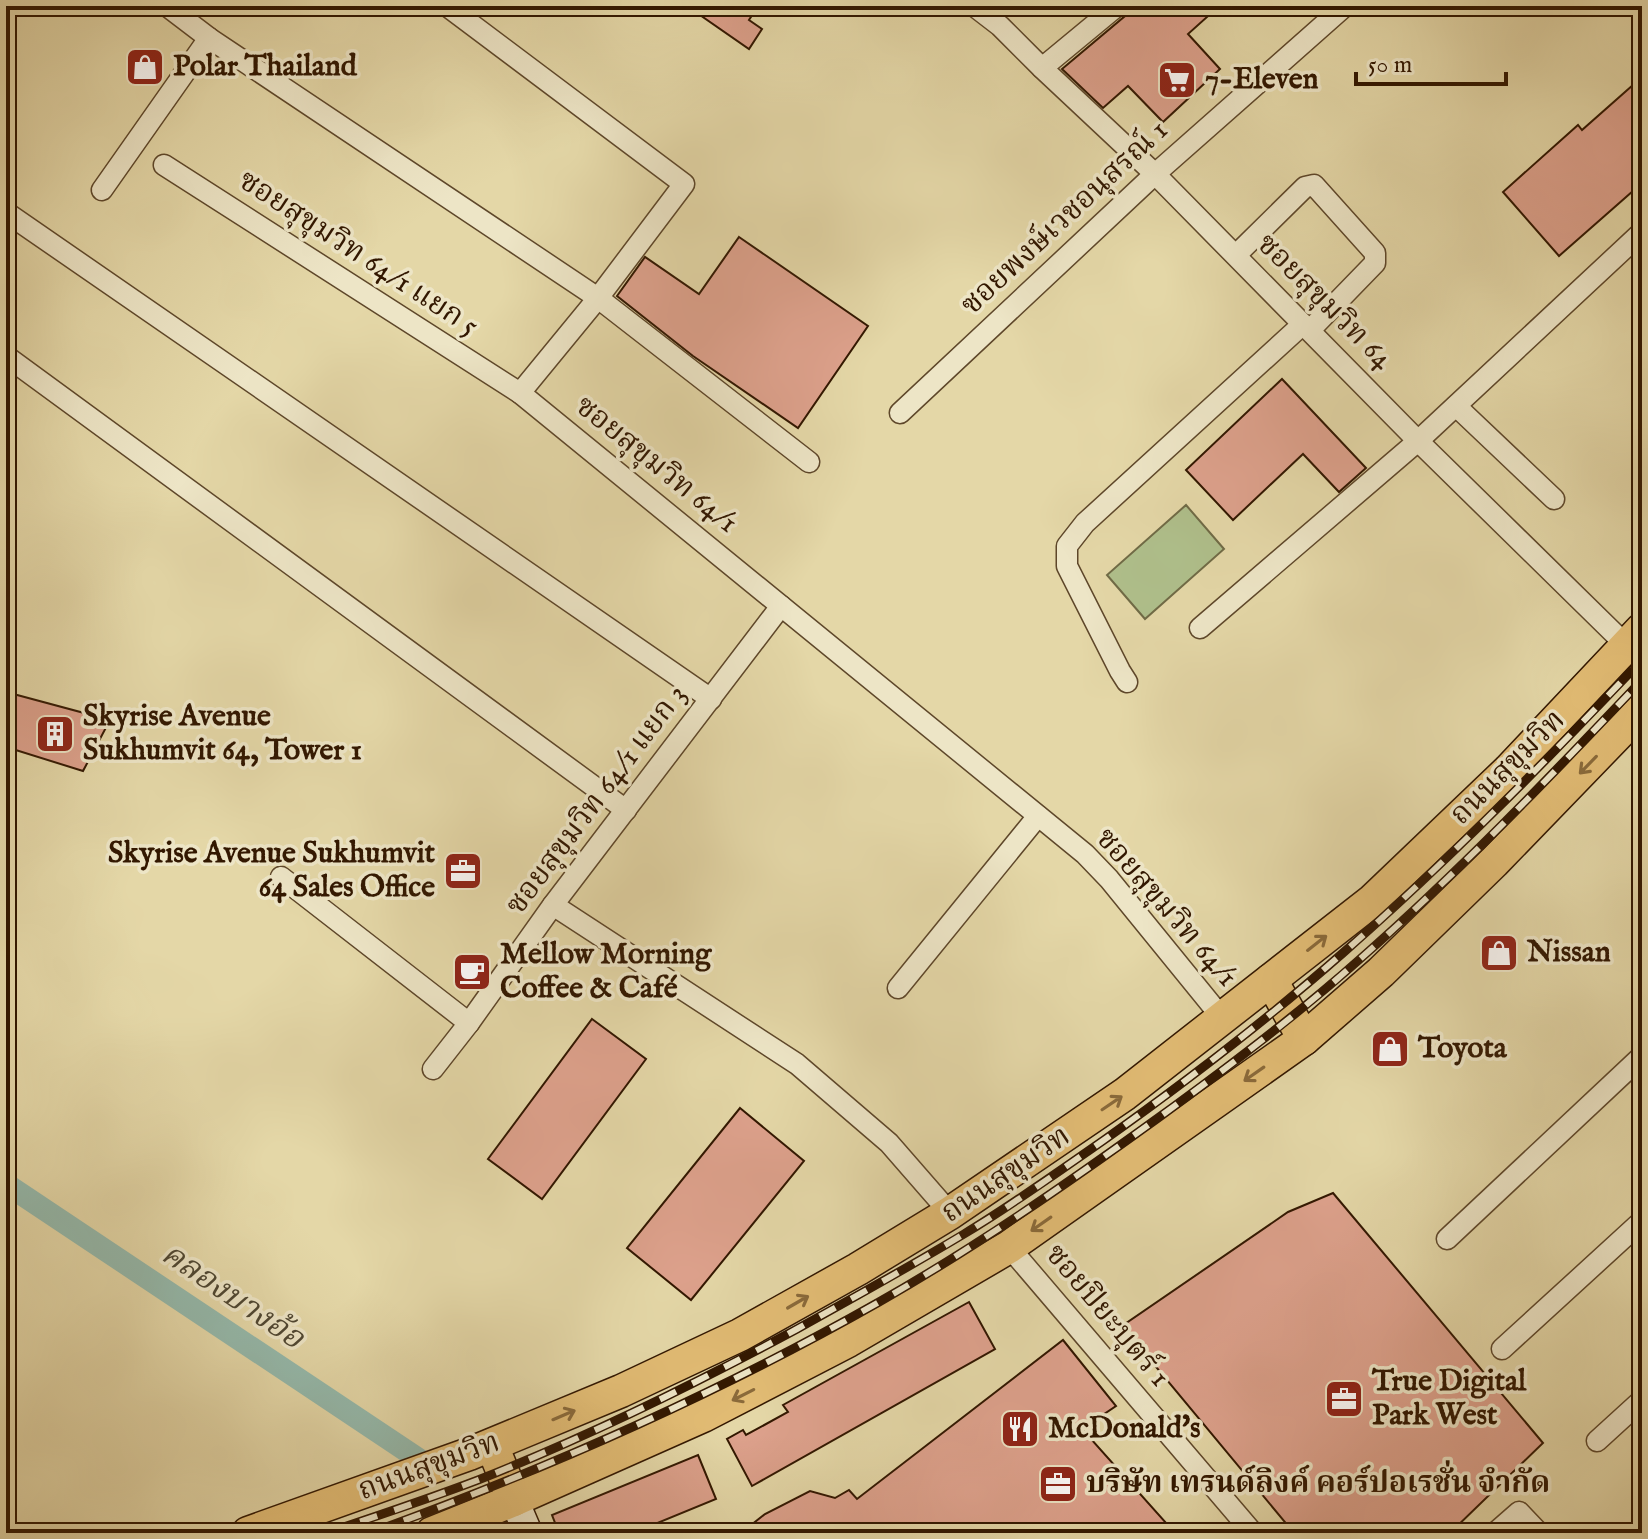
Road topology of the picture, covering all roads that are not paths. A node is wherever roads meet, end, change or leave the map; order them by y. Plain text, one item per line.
1 (167, 6) edge
2 (447, 6) edge
3 (974, 6) edge
4 (1117, 6) edge
5 (1345, 6) edge
6 (209, 38) junction
7 (1042, 68) junction
8 (164, 165) dead end
9 (1155, 174) junction
10 (102, 190) dead end
11 (7, 213) edge
12 (1642, 232) edge
13 (1236, 255) junction
14 (598, 298) junction
15 (1306, 327) junction
16 (6, 356) edge
17 (520, 393) junction
18 (1456, 406) junction
19 (900, 413) dead end
20 (1418, 441) junction
21 (809, 462) dead end
22 (1554, 499) dead end
23 (781, 606) junction
24 (1200, 628) dead end
25 (1634, 637) edge
26 (1127, 682) dead end
27 (711, 699) junction
28 (1642, 709) edge
29 (626, 810) junction
30 (1038, 816) junction
31 (281, 877) dead end
32 (553, 905) junction
33 (1271, 980) junction
34 (898, 988) dead end
35 (1223, 1019) junction
36 (469, 1023) junction
37 (1304, 1039) junction
38 (1642, 1056) edge
39 (433, 1069) dead end
40 (950, 1213) junction
41 (1642, 1221) edge
42 (1447, 1239) dead end
43 (1009, 1247) junction
44 (1502, 1349) dead end
45 (1642, 1400) edge
46 (1597, 1441) dead end
47 (492, 1445) junction
48 (514, 1500) junction
49 (248, 1533) edge
50 (432, 1533) edge
51 (528, 1533) edge
52 (1253, 1533) edge
53 (1495, 1533) edge
54 (1539, 1533) edge

1 - 6 street
2 - 14 street
3 - 7 street, ซอยสุขุมวิท 64
4 - 7 street
5 - 9 street, ซอยพงษ์เวชอนุสรณ์ 1
6 - 10 street
6 - 14 street
7 - 9 street, ซอยสุขุมวิท 64
8 - 17 street, ซอยสุขุมวิท 64/1 แยก 5
9 - 13 street, ซอยสุขุมวิท 64
9 - 19 street, ซอยพงษ์เวชอนุสรณ์ 1
11 - 27 street
12 - 18 street
13 - 15 street, ซอยสุขุมวิท 64
13 - 15 street
14 - 17 street
14 - 21 street
15 - 20 street, ซอยสุขุมวิท 64
15 - 26 street
16 - 29 street
17 - 23 street, ซอยสุขุมวิท 64/1
18 - 20 street
18 - 22 street
20 - 24 street
20 - 25 street, ซอยสุขุมวิท 64
23 - 27 street, ซอยสุขุมวิท 64/1 แยก 3
23 - 30 street, ซอยสุขุมวิท 64/1
33 -> 25 main road, ถนนสุขุมวิท
27 - 29 street, ซอยสุขุมวิท 64/1 แยก 3
28 -> 37 main road, ถนนสุขุมวิท
29 - 32 street, ซอยสุขุมวิท 64/1 แยก 3
30 - 34 street
30 - 35 street, ซอยสุขุมวิท 64/1
31 - 36 street
32 - 36 street, ซอยสุขุมวิท 64/1 แยก 3
32 - 40 street
33 - 35 main road, ถนนสุขุมวิท
33 - 37 main road
40 -> 35 main road, ถนนสุขุมวิท
36 - 39 street, ซอยสุขุมวิท 64/1 แยก 3
37 -> 43 main road, ถนนสุขุมวิท
38 - 42 street
47 -> 40 main road, ถนนสุขุมวิท
41 - 44 street
43 -> 48 main road, ถนนสุขุมวิท
43 - 52 street, ซอยปิยะบุตร์ 1
45 - 46 street
47 - 48 main road
47 - 49 main road, ถนนสุขุมวิท
48 - 50 main road, ถนนสุขุมวิท
48 - 51 street
53 - 54 street

